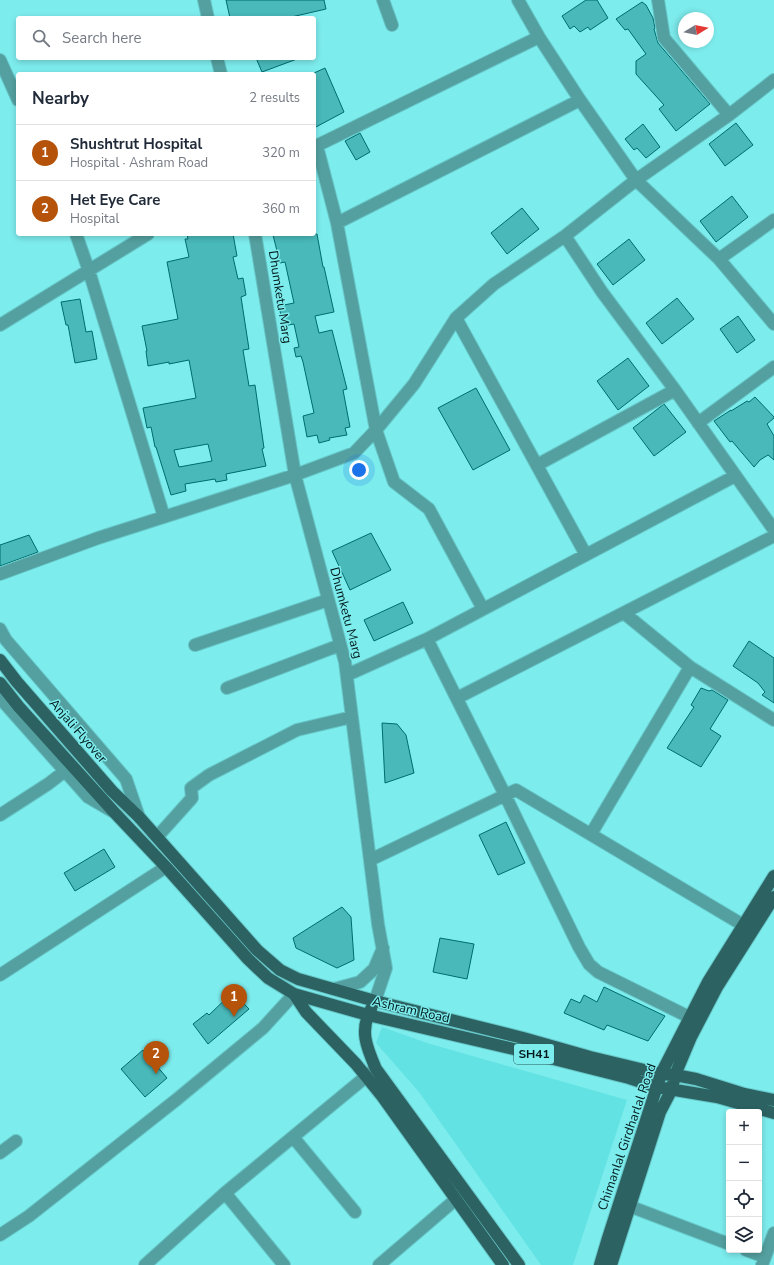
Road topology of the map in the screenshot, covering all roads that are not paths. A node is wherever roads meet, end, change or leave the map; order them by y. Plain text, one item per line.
1 (204, 0) edge
2 (384, 0) edge
3 (518, 0) edge
4 (658, 0) edge
5 (208, 16) edge
6 (392, 26) dead end
7 (539, 37) junction
8 (0, 60) edge
9 (218, 60) edge
10 (220, 72) edge
11 (774, 80) edge
12 (16, 96) edge
13 (580, 100) junction
14 (729, 115) junction
15 (316, 147) edge
16 (316, 150) edge
17 (636, 180) junction
18 (774, 220) edge
19 (337, 223) junction
20 (77, 236) edge
21 (145, 236) edge
22 (255, 236) edge
23 (564, 236) junction
24 (719, 259) junction
25 (89, 271) junction
26 (456, 318) junction
27 (774, 324) edge
28 (0, 325) edge
29 (774, 368) edge
30 (675, 390) junction
31 (698, 423) junction
32 (376, 430) junction
33 (537, 465) junction
34 (295, 475) junction
35 (735, 476) junction
36 (164, 517) junction
37 (774, 530) edge
38 (774, 536) edge
39 (586, 555) junction
40 (0, 574) edge
41 (328, 600) junction
42 (483, 609) junction
43 (624, 613) junction
44 (0, 629) edge
45 (427, 638) junction
46 (196, 645) dead end
47 (340, 645) junction
48 (0, 660) edge
49 (690, 667) junction
50 (347, 675) junction
51 (0, 683) edge
52 (227, 688) dead end
53 (0, 698) edge
54 (457, 698) junction
55 (352, 717) junction
56 (774, 720) edge
57 (65, 771) junction
58 (505, 795) junction
59 (113, 811) junction
60 (0, 815) edge
61 (139, 817) junction
62 (591, 834) junction
63 (157, 837) junction
64 (370, 860) junction
65 (166, 867) junction
66 (774, 876) edge
67 (774, 897) edge
68 (743, 925) junction
69 (383, 948) junction
70 (0, 975) edge
71 (298, 979) junction
72 (334, 989) junction
73 (294, 994) junction
74 (375, 1001) junction
75 (368, 1015) junction
76 (689, 1017) junction
77 (371, 1073) junction
78 (661, 1074) junction
79 (675, 1074) junction
80 (657, 1087) junction
81 (672, 1089) junction
82 (774, 1100) edge
83 (774, 1113) edge
84 (293, 1137) junction
85 (16, 1140) dead end
86 (0, 1153) edge
87 (225, 1194) junction
88 (456, 1200) junction
89 (629, 1206) junction
90 (355, 1212) dead end
91 (774, 1233) edge
92 (0, 1234) edge
93 (726, 1243) edge
94 (751, 1253) edge
95 (763, 1261) edge
96 (147, 1264) edge
97 (284, 1265) edge
98 (379, 1265) edge
99 (503, 1265) edge
100 (519, 1265) edge
101 (600, 1265) edge
102 (611, 1265) edge

1 - 5 street
2 - 6 street
3 - 7 street
4 - 14 street
7 - 13 street
7 - 15 street
8 - 12 street
9 - 10 street
11 - 14 street
13 - 17 street
13 - 19 street
14 - 17 street
16 - 19 street
17 - 23 street
17 - 24 street
18 - 24 street
19 - 32 street
20 - 25 street
21 - 25 street
22 - 34 street, Dhumketu Marg
23 - 26 street
23 - 30 street
24 - 27 street
25 - 28 street
25 - 36 street
26 - 32 street
26 - 33 street
29 - 31 street
30 - 31 street
30 - 33 street
31 - 35 street
32 - 34 street
32 - 42 street
33 - 39 street
34 - 36 street
34 - 41 street, Dhumketu Marg
35 - 37 street
35 - 39 street
36 - 40 street
38 - 43 street
39 - 42 street
41 - 46 street
41 - 47 street, Dhumketu Marg
42 - 45 street
43 - 49 street
43 - 54 street
44 - 61 street
45 - 50 street
45 - 54 street
47 - 50 street, Dhumketu Marg
47 - 52 street
48 - 61 main road, Anjali Flyover
49 - 56 street
49 - 62 street
50 - 55 street, Dhumketu Marg
51 - 59 main road, Anjali Flyover
53 - 57 street
54 - 58 street
55 - 63 street
55 - 64 street, Dhumketu Marg
57 - 59 street
57 - 60 street
58 - 62 street
58 - 64 street
58 - 76 street
59 - 65 main road, Ashram Road
61 - 63 main road, Ashram Road
62 - 68 street
63 - 71 main road, Ashram Road
64 - 69 street, Dhumketu Marg
65 - 70 street
65 - 73 main road, Ashram Road
66 - 68 main road, Chimanlal Girdharlal Road
67 - 79 main road, Chimanlal Girdharlal Road
68 - 76 main road, Chimanlal Girdharlal Road
69 - 72 street
69 - 74 street, Dhumketu Marg
71 - 72 main road, Ashram Road
71 - 73 main road
72 - 74 main road, Ashram Road
73 - 75 main road, Ashram Road / SH41
73 - 77 main road
73 - 92 street
74 - 75 main road
74 - 78 main road, Ashram Road
75 - 77 main road
75 - 80 main road, Ashram Road / SH41
76 - 78 main road, Chimanlal Girdharlal Road
77 - 84 street
77 - 88 main road
77 - 100 main road
78 - 79 main road, Ashram Road
78 - 80 main road, Chimanlal Girdharlal Road
79 - 81 main road, Chimanlal Girdharlal Road
79 - 82 main road, Ashram Road
80 - 81 main road, Ashram Road / SH41
80 - 101 main road, Chimanlal Girdharlal Road
81 - 83 main road, Ashram Road / SH41
81 - 89 main road, Chimanlal Girdharlal Road
84 - 87 street
84 - 90 street
85 - 86 street
87 - 96 street
87 - 97 street
88 - 98 street
88 - 99 main road
89 - 93 street
89 - 102 main road, Chimanlal Girdharlal Road
91 - 95 street
94 - 95 street

